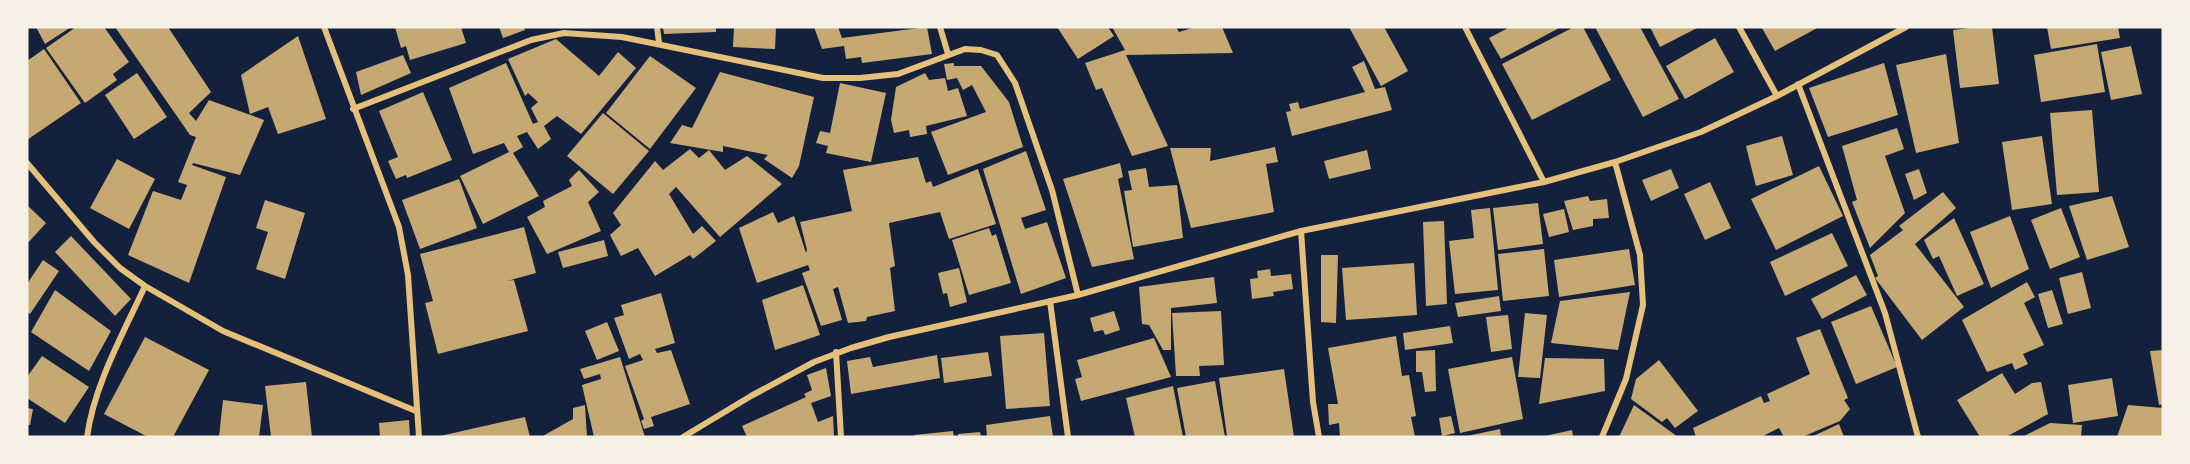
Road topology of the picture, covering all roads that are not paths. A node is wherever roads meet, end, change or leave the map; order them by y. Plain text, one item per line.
1 (324, 27) edge
2 (657, 27) edge
3 (940, 27) edge
4 (1465, 27) edge
5 (1739, 27) edge
6 (1906, 27) edge
7 (659, 43) junction
8 (948, 54) junction
9 (1798, 84) junction
10 (1777, 96) junction
11 (353, 109) junction
12 (1615, 162) junction
13 (27, 163) edge
14 (1544, 182) junction
15 (1301, 231) junction
16 (145, 286) junction
17 (1078, 295) junction
18 (1050, 301) junction
19 (836, 352) junction
20 (416, 411) junction
21 (87, 437) edge
22 (419, 437) edge
23 (684, 437) edge
24 (841, 437) edge
25 (1068, 437) edge
26 (1319, 437) edge
27 (1602, 437) edge
28 (1918, 437) edge

1 - 11 street
2 - 7 street
3 - 8 street
4 - 14 street
5 - 10 street
6 - 9 street
7 - 8 street
7 - 11 street
8 - 17 street
9 - 10 street
9 - 28 street
10 - 12 street
11 - 20 street
12 - 14 street
12 - 27 street
13 - 16 street
14 - 15 street
15 - 17 street
15 - 26 street
16 - 20 street
16 - 21 street
17 - 18 street
18 - 19 street
18 - 25 street
19 - 23 street
19 - 24 street
20 - 22 street

